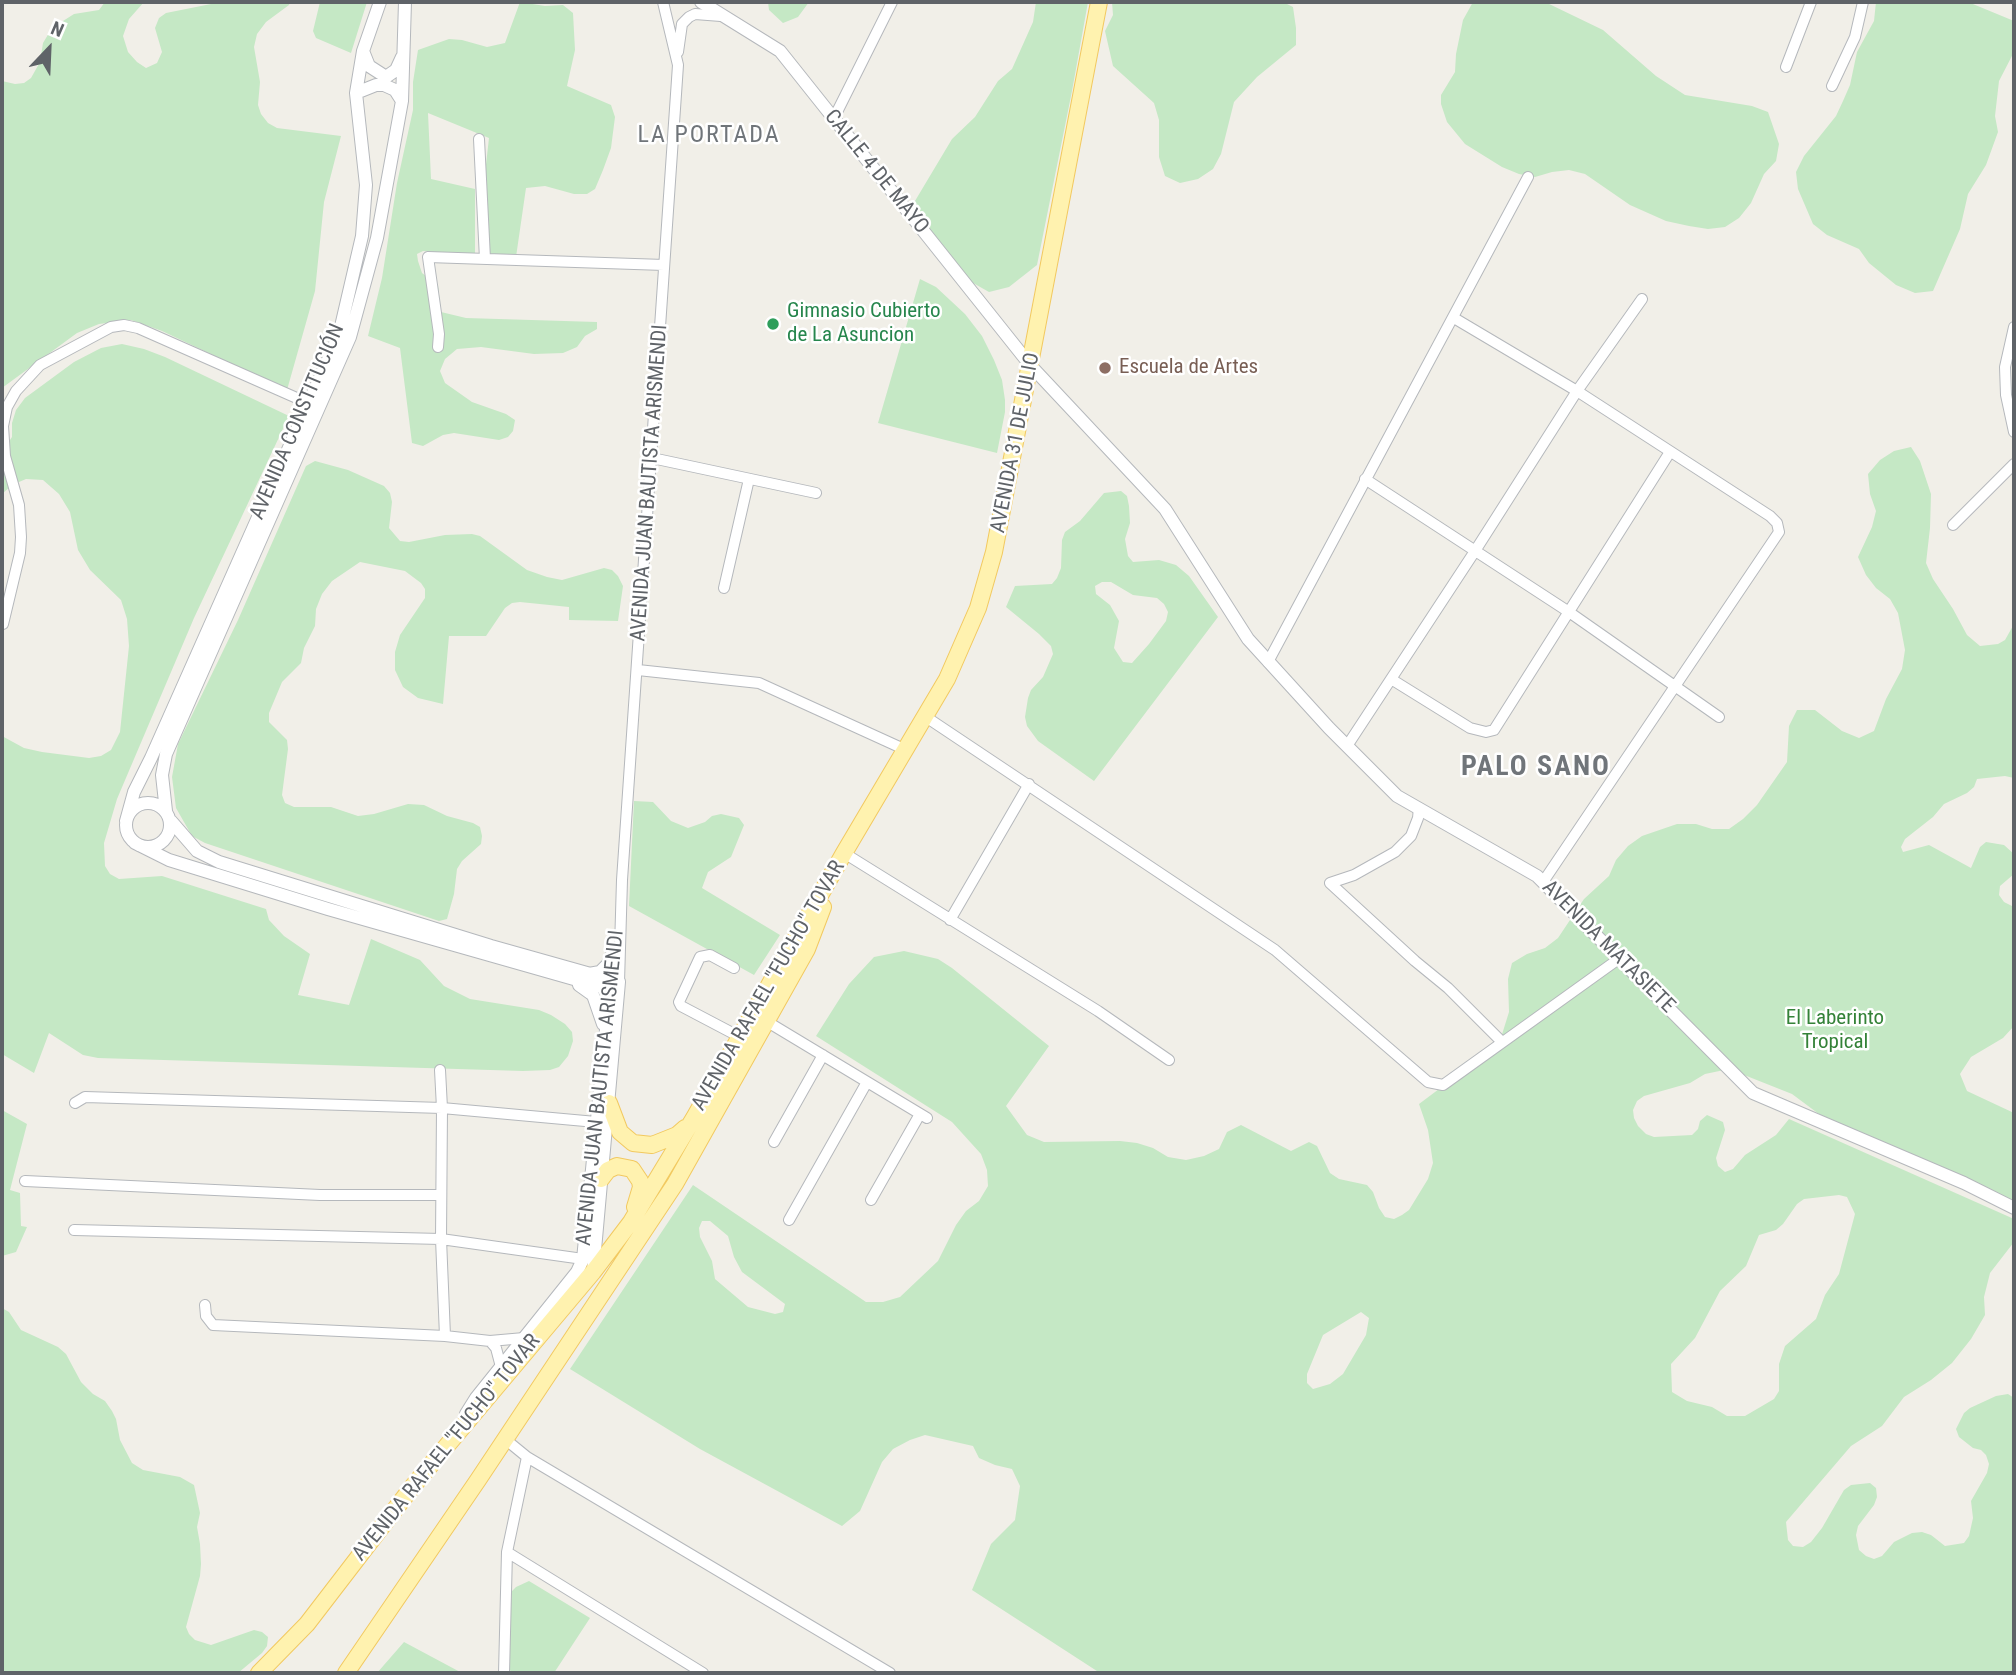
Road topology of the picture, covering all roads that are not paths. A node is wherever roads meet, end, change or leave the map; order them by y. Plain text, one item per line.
1 (380, 2) edge
2 (405, 2) edge
3 (663, 2) edge
4 (701, 2) edge
5 (892, 2) edge
6 (1100, 2) edge
7 (1811, 2) edge
8 (1863, 2) edge
9 (723, 16) junction
10 (362, 51) junction
11 (404, 54) junction
12 (678, 65) junction
13 (1786, 67) dead end
14 (1832, 86) dead end
15 (356, 93) junction
16 (402, 101) junction
17 (834, 118) junction
18 (479, 139) dead end
19 (1528, 177) dead end
20 (485, 259) junction
21 (664, 265) junction
22 (1642, 299) dead end
23 (1454, 318) junction
24 (2014, 327) edge
25 (438, 347) dead end
26 (1031, 366) junction
27 (1577, 391) junction
28 (308, 403) junction
29 (2014, 432) edge
30 (1670, 452) junction
31 (652, 458) junction
32 (2014, 464) edge
33 (749, 479) junction
34 (1364, 479) junction
35 (816, 493) dead end
36 (1953, 525) dead end
37 (1475, 551) junction
38 (724, 588) dead end
39 (1569, 612) junction
40 (3, 624) edge
41 (1268, 662) junction
42 (638, 670) junction
43 (1391, 679) junction
44 (1674, 685) junction
45 (926, 717) junction
46 (1720, 717) dead end
47 (1347, 746) junction
48 (906, 750) junction
49 (1029, 784) junction
50 (1419, 808) junction
51 (168, 816) junction
52 (126, 821) junction
53 (135, 843) junction
54 (844, 853) junction
55 (1543, 882) junction
56 (621, 900) junction
57 (950, 920) junction
58 (614, 950) junction
59 (1620, 958) junction
60 (734, 968) dead end
61 (588, 974) junction
62 (570, 979) junction
63 (615, 986) junction
64 (766, 1021) junction
65 (605, 1031) junction
66 (740, 1037) junction
67 (1502, 1042) junction
68 (823, 1055) junction
69 (1169, 1060) dead end
70 (440, 1070) dead end
71 (867, 1082) junction
72 (75, 1103) dead end
73 (609, 1103) junction
74 (442, 1108) junction
75 (694, 1118) junction
76 (596, 1122) junction
77 (774, 1142) dead end
78 (601, 1179) junction
79 (25, 1181) dead end
80 (441, 1195) junction
81 (871, 1200) dead end
82 (2014, 1208) edge
83 (789, 1220) dead end
84 (631, 1222) junction
85 (74, 1230) dead end
86 (441, 1239) junction
87 (588, 1265) junction
88 (205, 1305) dead end
89 (586, 1318) junction
90 (445, 1336) junction
91 (524, 1338) junction
92 (490, 1341) junction
93 (501, 1367) junction
94 (505, 1439) junction
95 (449, 1441) junction
96 (527, 1457) junction
97 (507, 1552) junction
98 (306, 1624) junction
99 (259, 1673) edge
100 (268, 1673) edge
101 (346, 1673) edge
102 (504, 1673) edge
103 (703, 1673) edge
104 (890, 1673) edge

1 - 10 street, AVENIDA CONSTITUCIÓN
2 - 11 street, AVENIDA CONSTITUCIÓN
3 - 12 street, AVENIDA JUAN BAUTISTA ARISMENDI
4 - 9 street, CALLE 4 DE MAYO
5 - 17 street
6 - 26 main road, AVENIDA 31 DE JULIO
7 - 13 street
8 - 14 street
9 - 12 street, AVENIDA JUAN BAUTISTA ARISMENDI
9 - 17 street, CALLE 4 DE MAYO
10 - 11 street
10 - 15 street, AVENIDA CONSTITUCIÓN
11 - 16 street, AVENIDA CONSTITUCIÓN
12 - 21 street, AVENIDA JUAN BAUTISTA ARISMENDI
15 - 16 street
15 - 28 street, AVENIDA CONSTITUCIÓN
16 - 51 street, AVENIDA CONSTITUCIÓN
17 - 26 street, CALLE 4 DE MAYO
18 - 20 street
19 - 23 street
20 - 21 street
20 - 25 street
21 - 31 street, AVENIDA JUAN BAUTISTA ARISMENDI
22 - 27 street
23 - 27 street
23 - 34 street
24 - 29 street
26 - 41 street, AVENIDA MATASIETE
26 - 45 main road, AVENIDA 31 DE JULIO
27 - 30 street
27 - 37 street
28 - 40 street
28 - 52 street, AVENIDA CONSTITUCIÓN
30 - 39 street
30 - 44 street
31 - 33 street
31 - 42 street, AVENIDA JUAN BAUTISTA ARISMENDI
32 - 36 street
33 - 35 street
33 - 38 street
34 - 37 street
34 - 41 street
37 - 39 street
37 - 43 street
39 - 43 street
39 - 44 street
41 - 47 street, AVENIDA MATASIETE
42 - 48 street
42 - 56 street, AVENIDA JUAN BAUTISTA ARISMENDI
43 - 47 street
44 - 46 street
44 - 55 street
45 - 48 main road, AVENIDA 31 DE JULIO
45 - 49 street
47 - 50 street, AVENIDA MATASIETE
48 - 54 main road, AVENIDA 31 DE JULIO
49 - 57 street
49 - 67 street
50 - 55 street, AVENIDA MATASIETE
50 - 67 street
51 - 52 street
51 - 53 street
51 - 61 street
52 - 53 street
53 - 62 street
54 - 57 street
54 - 64 main road, AVENIDA RAFAEL "FUCHO" TOVAR
54 - 66 main road, AVENIDA RAFAEL "FUCHO" TOVAR
55 - 59 street, AVENIDA MATASIETE
56 - 58 street, AVENIDA JUAN BAUTISTA ARISMENDI
56 - 63 street, AVENIDA JUAN BAUTISTA ARISMENDI
57 - 69 street
58 - 61 street
58 - 63 street, AVENIDA JUAN BAUTISTA ARISMENDI
59 - 67 street
59 - 82 street, AVENIDA MATASIETE
60 - 66 street
61 - 63 street
62 - 63 street
62 - 65 street
63 - 65 street, AVENIDA JUAN BAUTISTA ARISMENDI
63 - 73 street, AVENIDA JUAN BAUTISTA ARISMENDI
64 - 68 street
64 - 89 main road, AVENIDA RAFAEL "FUCHO" TOVAR
65 - 76 street, AVENIDA JUAN BAUTISTA ARISMENDI
66 - 75 main road, AVENIDA RAFAEL "FUCHO" TOVAR
68 - 71 street
68 - 77 street
70 - 74 street
71 - 81 street
71 - 83 street
72 - 74 street
73 - 75 main road
73 - 78 street, AVENIDA JUAN BAUTISTA ARISMENDI
74 - 76 street
74 - 80 street
75 - 84 main road, AVENIDA RAFAEL "FUCHO" TOVAR
76 - 87 street, AVENIDA JUAN BAUTISTA ARISMENDI
78 - 84 main road
78 - 87 street, AVENIDA JUAN BAUTISTA ARISMENDI
79 - 80 street
80 - 86 street
84 - 87 main road, AVENIDA RAFAEL "FUCHO" TOVAR
85 - 86 street
86 - 87 street
86 - 90 street
87 - 89 main road
87 - 91 street, AVENIDA JUAN BAUTISTA ARISMENDI
87 - 95 main road, AVENIDA RAFAEL "FUCHO" TOVAR
88 - 90 street
89 - 94 main road, AVENIDA RAFAEL "FUCHO" TOVAR
90 - 92 street
91 - 92 street
91 - 93 street, AVENIDA JUAN BAUTISTA ARISMENDI
92 - 93 street
93 - 95 street, AVENIDA JUAN BAUTISTA ARISMENDI
94 - 96 street
94 - 101 main road, AVENIDA RAFAEL "FUCHO" TOVAR
95 - 98 main road, AVENIDA RAFAEL "FUCHO" TOVAR
96 - 97 street
96 - 104 street
97 - 102 street
97 - 103 street
98 - 99 main road, AVENIDA RAFAEL "FUCHO" TOVAR
98 - 100 main road

